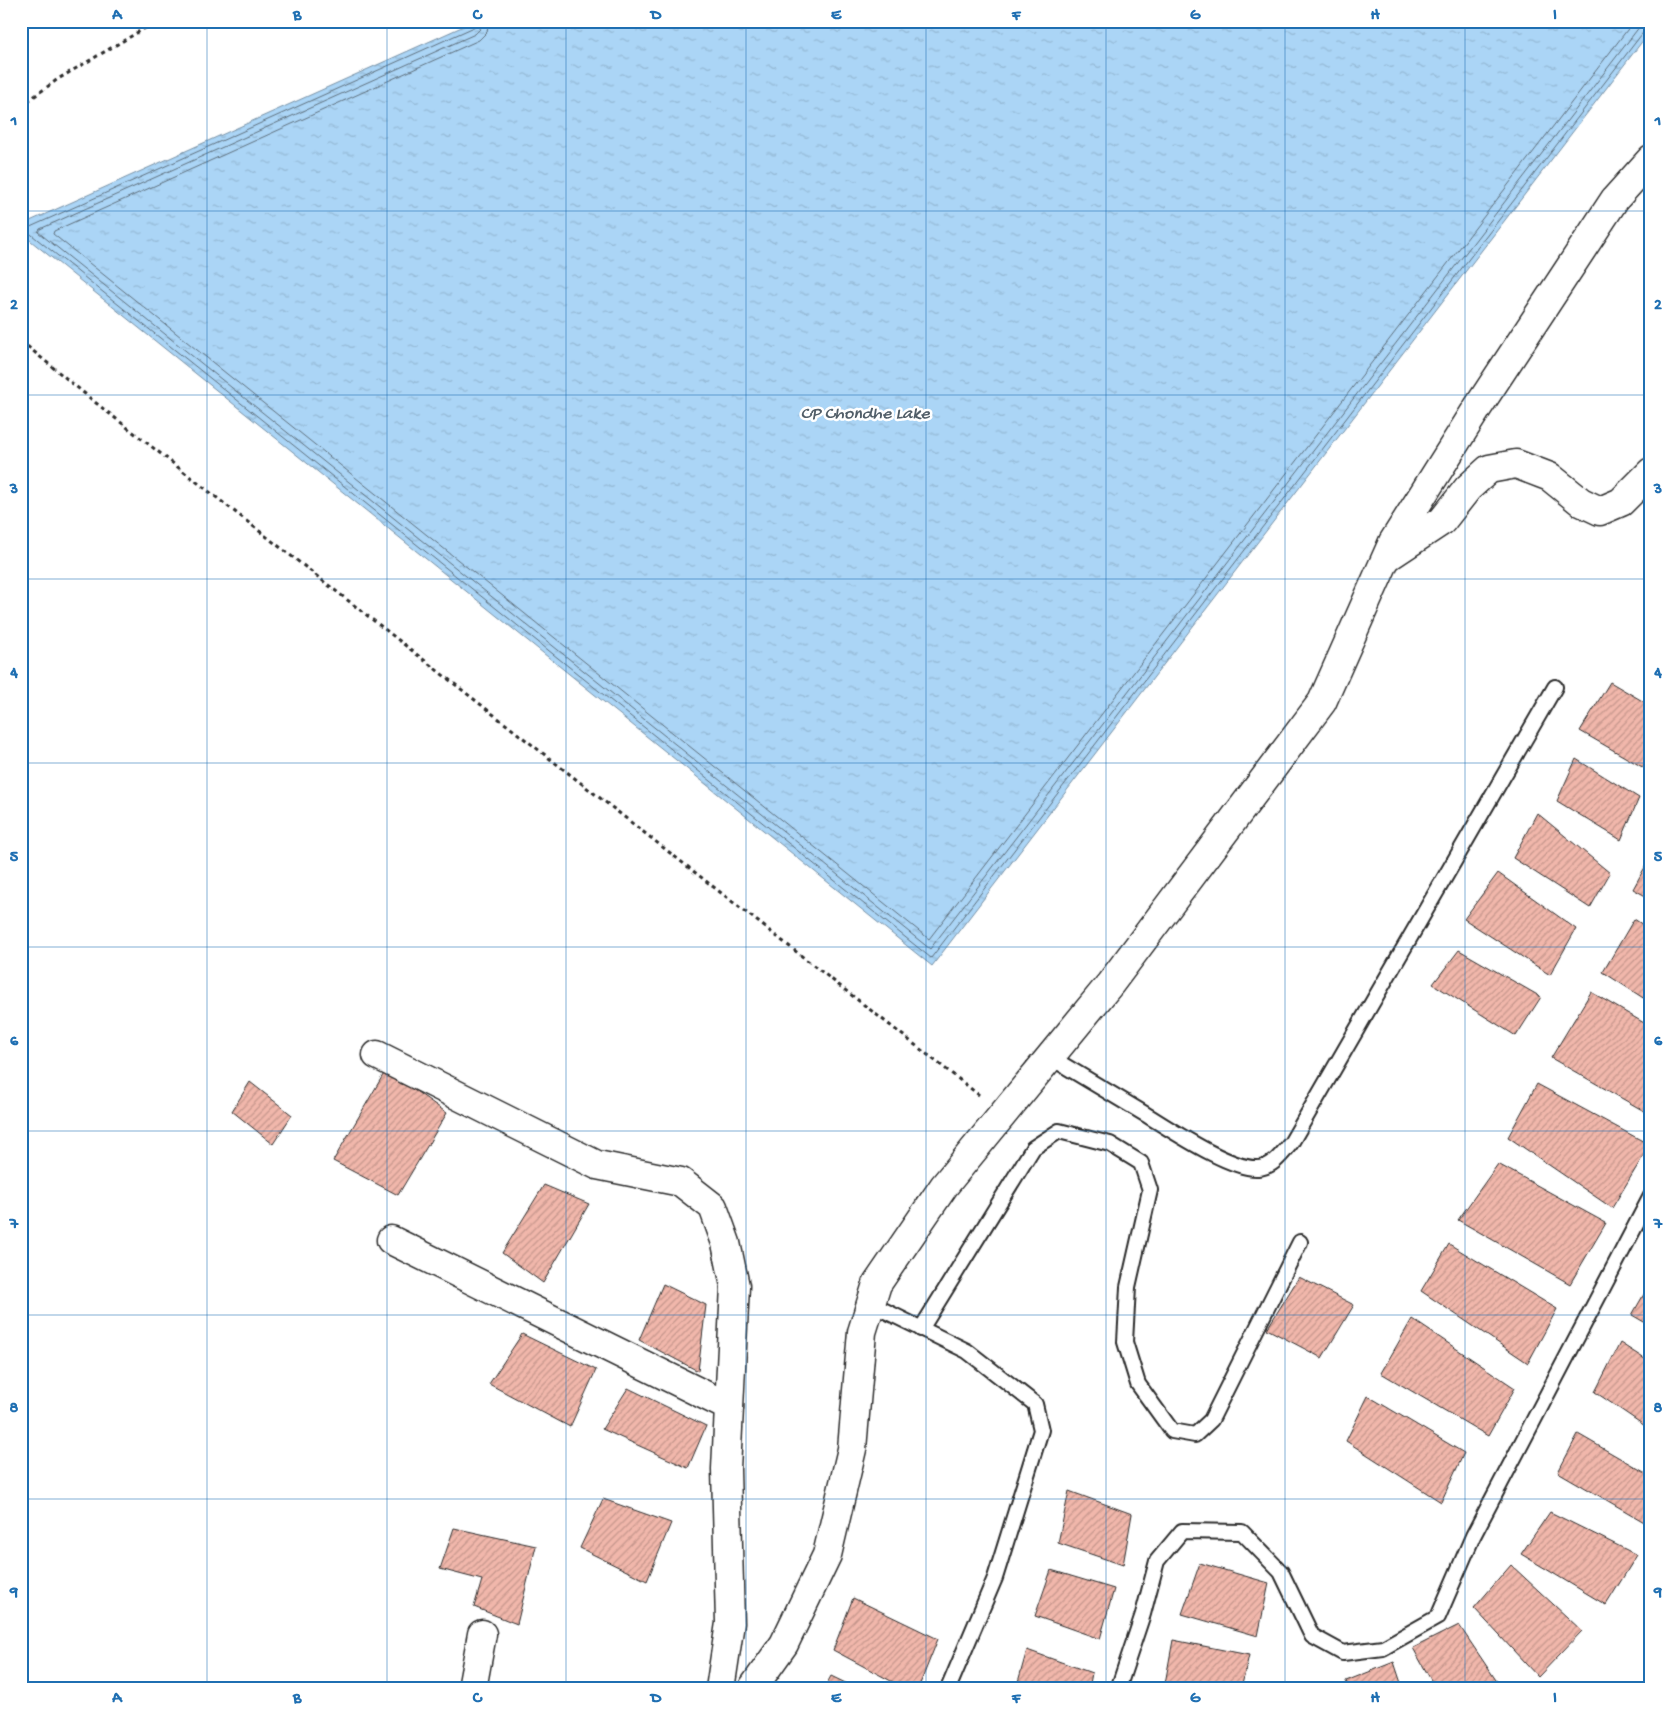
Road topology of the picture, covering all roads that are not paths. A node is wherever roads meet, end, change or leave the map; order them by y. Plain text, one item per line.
1 (1651, 159) edge
2 (1651, 472) edge
3 (1386, 558) junction
4 (1554, 687) dead end
5 (377, 1055) dead end
6 (1050, 1057) junction
7 (1651, 1196) edge
8 (391, 1240) dead end
9 (1300, 1242) dead end
10 (871, 1304) junction
11 (921, 1329) junction
12 (729, 1407) junction
13 (482, 1634) dead end
14 (472, 1689) edge
15 (720, 1689) edge
16 (752, 1689) edge
17 (948, 1689) edge
18 (1118, 1689) edge

1 - 3 street
2 - 3 street
3 - 6 street
4 - 6 lane
5 - 12 street
6 - 10 street
7 - 18 lane
8 - 12 street
9 - 11 lane
10 - 11 lane
10 - 16 street
11 - 17 lane
12 - 15 street
13 - 14 street

